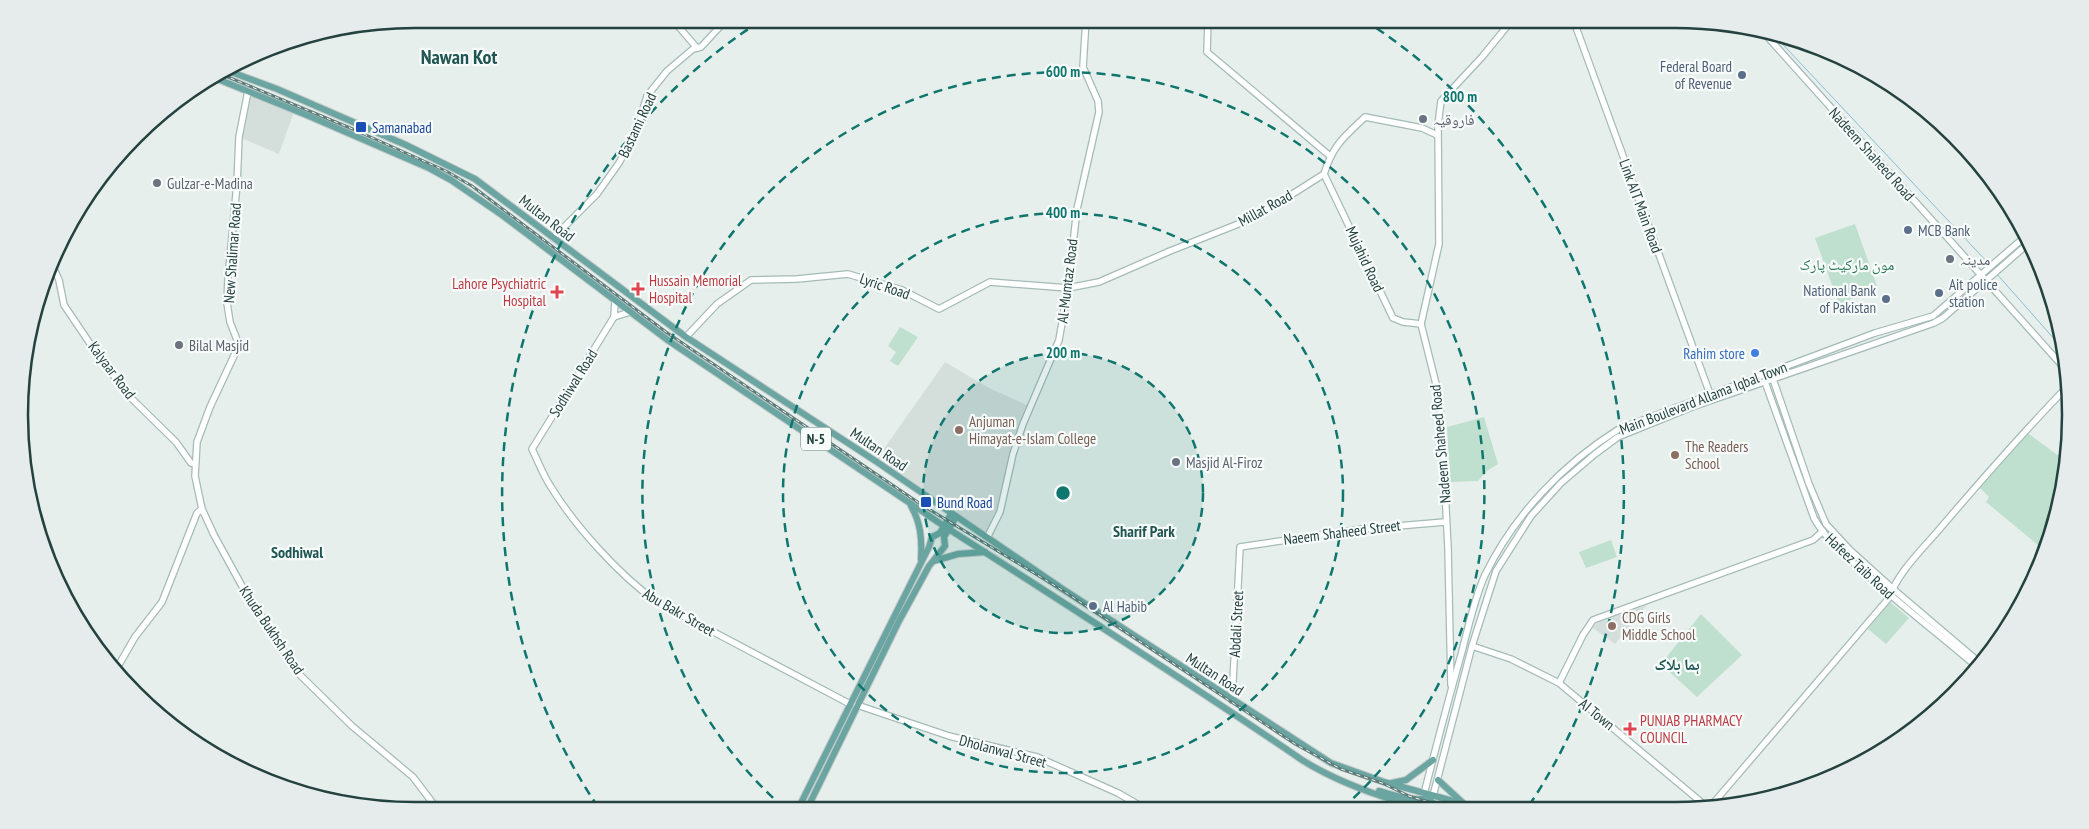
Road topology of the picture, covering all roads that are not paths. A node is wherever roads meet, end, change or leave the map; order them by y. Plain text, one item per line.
1 (680, 28) edge
2 (719, 28) edge
3 (1085, 28) edge
4 (1208, 28) edge
5 (1506, 28) edge
6 (1576, 28) edge
7 (1769, 40) edge
8 (697, 48) junction
9 (233, 73) edge
10 (220, 80) edge
11 (248, 91) junction
12 (1437, 135) junction
13 (1330, 156) junction
14 (1324, 174) junction
15 (510, 205) junction
16 (502, 214) junction
17 (553, 238) junction
18 (2021, 240) edge
19 (2024, 247) edge
20 (55, 271) edge
21 (1983, 272) junction
22 (1988, 279) junction
23 (1068, 288) junction
24 (615, 301) junction
25 (630, 312) junction
26 (614, 318) junction
27 (1421, 324) junction
28 (686, 337) junction
29 (2058, 361) edge
30 (1772, 379) junction
31 (1765, 382) junction
32 (1710, 394) junction
33 (2061, 394) edge
34 (532, 449) joint
35 (1800, 456) junction
36 (1793, 459) junction
37 (194, 464) junction
38 (910, 504) junction
39 (202, 509) junction
40 (954, 515) junction
41 (1445, 522) junction
42 (946, 528) junction
43 (1823, 531) junction
44 (988, 536) junction
45 (1240, 547) joint
46 (986, 552) junction
47 (922, 560) junction
48 (932, 561) junction
49 (1892, 588) junction
50 (1890, 595) junction
51 (1472, 646) junction
52 (1975, 658) edge
53 (1972, 662) edge
54 (119, 664) edge
55 (860, 684) junction
56 (1559, 684) junction
57 (866, 688) junction
58 (1451, 690) junction
59 (1232, 700) junction
60 (850, 704) junction
61 (857, 706) junction
62 (1433, 760) junction
63 (1438, 780) junction
64 (1388, 783) junction
65 (1362, 788) junction
66 (1428, 796) junction
67 (1716, 799) edge
68 (1701, 801) edge
69 (432, 802) edge
70 (801, 802) edge
71 (810, 802) edge
72 (1134, 802) edge
73 (1399, 802) edge
74 (1434, 802) edge
75 (1453, 802) edge
76 (1462, 802) edge

1 - 8 street
2 - 8 street, Bastami Road
3 - 23 street, Al-Mumtaz Road
4 - 13 street
5 - 12 street, Nadeem Shaheed Road
6 - 32 street, Link AIT Main Road
7 - 21 street, Nadeem Shaheed Road
8 - 17 street, Bastami Road
9 - 15 main road, Multan Road / N-5
10 - 11 main road, Multan Road / N-5
11 - 16 main road, Multan Road / N-5
11 - 37 street, New Shalimar Road
12 - 13 street
12 - 27 street, Nadeem Shaheed Road
13 - 14 street
14 - 23 street, Millat Road
14 - 27 street, Mujahid Road
15 - 16 main road
15 - 17 main road, Multan Road / N-5
16 - 24 main road, Multan Road / N-5
17 - 28 main road, Multan Road / N-5
18 - 21 street, Main Boulevard Allama Iqbal Town
19 - 22 street, Main Boulevard Allama Iqbal Town
20 - 37 street, Kalyaar Road
21 - 22 street, Nadeem Shaheed Road
21 - 32 street, Main Boulevard Allama Iqbal Town
22 - 29 street, Nadeem Shaheed Road
22 - 30 street, Main Boulevard Allama Iqbal Town
23 - 28 street, Lyric Road
23 - 44 street, Al-Mumtaz Road
24 - 25 main road, Multan Road / N-5
24 - 26 street, Sodhiwal Road
25 - 26 street
25 - 38 main road, Multan Road / N-5
26 - 34 street, Sodhiwal Road
27 - 41 street, Nadeem Shaheed Road
28 - 40 main road, Multan Road / N-5
30 - 31 street, Main Boulevard Allama Iqbal Town
30 - 35 street, Hafeez Taib Road
31 - 36 street, Hafeez Taib Road
31 - 51 street, Main Boulevard Allama Iqbal Town
32 - 58 street, Main Boulevard Allama Iqbal Town
33 - 49 street
34 - 60 street, Abu Bakr Street
35 - 36 street
35 - 49 street, Hafeez Taib Road
36 - 43 street, Hafeez Taib Road
37 - 39 street, Khuda Bukhsh Road
38 - 42 main road, Multan Road / N-5
38 - 47 main road
39 - 54 street
39 - 69 street, Khuda Bukhsh Road
40 - 42 main road
40 - 44 main road, Multan Road / N-5
41 - 45 street, Naeem Shaheed Street
41 - 58 street, Nadeem Shaheed Road
42 - 46 main road, Multan Road / N-5
42 - 47 main road
42 - 48 main road
43 - 50 street, Hafeez Taib Road
43 - 56 street
44 - 59 main road, Multan Road / N-5
45 - 59 street, Abdali Street
46 - 48 main road
46 - 65 main road, Multan Road / N-5
47 - 55 main road
48 - 57 main road
49 - 50 street, AI Town
49 - 52 street, Hafeez Taib Road
50 - 53 street, Hafeez Taib Road
50 - 67 street, AI Town
51 - 56 street, AI Town
51 - 63 street, Main Boulevard Allama Iqbal Town
55 - 57 main road
55 - 60 main road
56 - 68 street, AI Town
57 - 61 main road
58 - 62 street, Main Boulevard Allama Iqbal Town
59 - 64 main road, Multan Road / N-5
60 - 70 main road
61 - 71 main road
61 - 72 street, Dholanwal Street
62 - 64 main road
62 - 66 street, Main Boulevard Allama Iqbal Town
63 - 66 street, Main Boulevard Allama Iqbal Town
63 - 76 main road
64 - 66 main road, Multan Road / N-5
65 - 66 main road
65 - 73 main road, Multan Road / N-5
66 - 74 main road
66 - 75 main road, Multan Road / N-5

